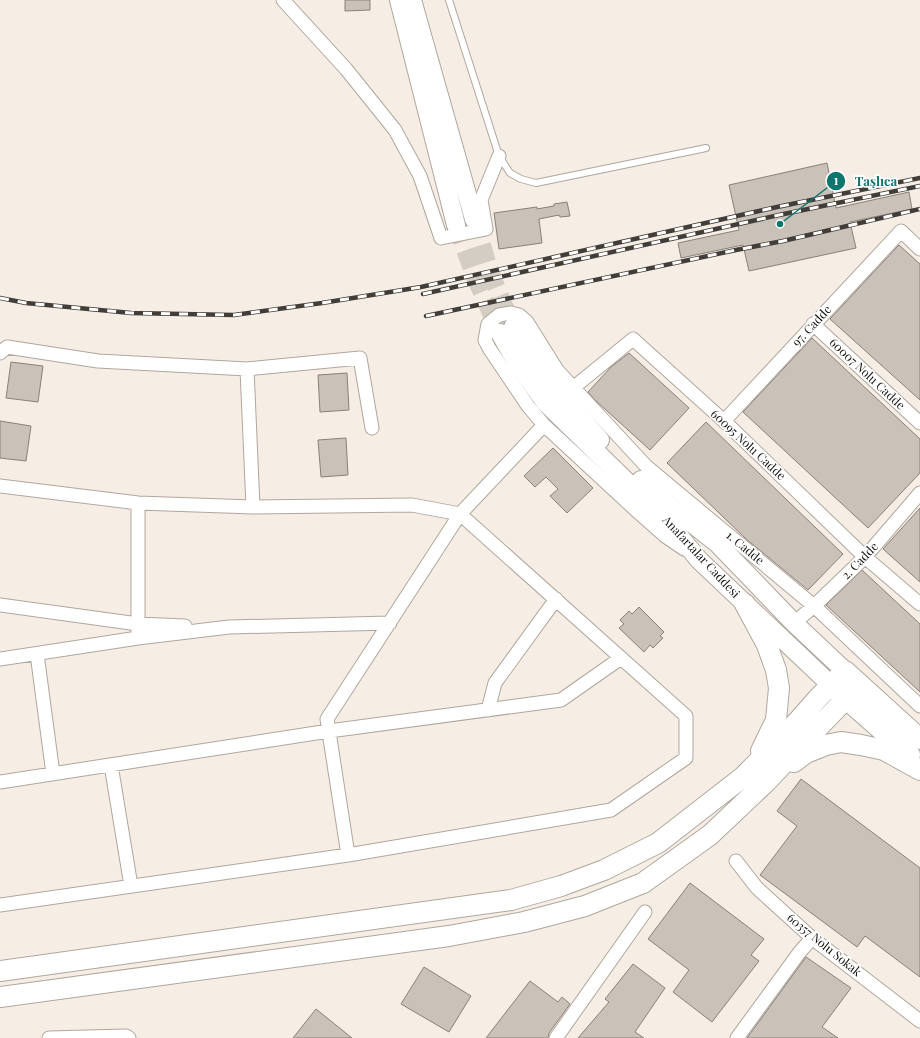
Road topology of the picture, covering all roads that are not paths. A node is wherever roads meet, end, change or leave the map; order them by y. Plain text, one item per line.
1 (283, 0) edge
2 (399, 0) edge
3 (412, 0) edge
4 (449, 0) edge
5 (706, 148) dead end
6 (499, 156) junction
7 (474, 219) tunnel mouth
8 (456, 225) tunnel mouth
9 (920, 249) edge
10 (813, 324) junction
11 (0, 353) edge
12 (247, 369) junction
13 (573, 388) junction
14 (724, 421) junction
15 (920, 423) edge
16 (544, 425) junction
17 (372, 428) dead end
18 (0, 486) edge
19 (920, 493) edge
20 (138, 503) junction
21 (253, 507) junction
22 (460, 514) junction
23 (865, 557) junction
24 (700, 560) junction
25 (556, 599) junction
26 (745, 604) junction
27 (920, 604) edge
28 (0, 605) edge
29 (814, 606) junction
30 (390, 622) junction
31 (794, 623) junction
32 (138, 624) junction
33 (228, 627) junction
34 (138, 638) junction
35 (37, 654) junction
36 (621, 658) junction
37 (0, 659) edge
38 (845, 671) junction
39 (831, 685) junction
40 (859, 685) junction
41 (845, 699) junction
42 (920, 706) edge
43 (488, 710) junction
44 (328, 731) junction
45 (920, 739) edge
46 (920, 764) edge
47 (111, 765) junction
48 (753, 767) junction
49 (920, 770) edge
50 (53, 774) junction
51 (0, 782) edge
52 (765, 783) junction
53 (348, 855) junction
54 (736, 861) dead end
55 (131, 886) junction
56 (0, 905) edge
57 (645, 912) dead end
58 (812, 938) junction
59 (0, 971) edge
60 (0, 997) edge
61 (920, 1021) edge
62 (49, 1038) edge
63 (129, 1038) edge
64 (556, 1038) edge
65 (738, 1038) edge

1 - 6 street
2 - 8 main road
3 - 7 main road
4 - 6 lane
5 - 6 lane
9 - 10 street, 97. Cadde
10 - 14 street, 97. Cadde
10 - 15 street, 60007 Nolu Cadde
11 - 12 street
12 - 17 street
12 - 21 street
13 - 14 street, 60095 Nolu Cadde
13 - 16 street, 1. Cadde
13 - 29 street, 1. Cadde
14 - 23 street, 60095 Nolu Cadde
16 - 22 street
16 - 24 street
18 - 20 street
19 - 23 street, 2. Cadde
20 - 21 street
20 - 32 street
21 - 22 street
22 - 25 street
22 - 30 street
23 - 27 street, 60095 Nolu Cadde
23 - 29 street, 2. Cadde
24 - 26 main road, Anafartalar Caddesi
24 - 31 main road, Anafartalar Caddesi
25 - 36 street
25 - 43 street
26 - 39 main road, Anafartalar Caddesi
26 - 48 main road
28 - 32 street
29 - 31 street, 2. Cadde
29 - 42 street, 1. Cadde
30 - 33 street
30 - 44 street
31 - 38 main road, Anafartalar Caddesi
32 - 33 street
32 - 34 street
33 - 34 street
34 - 35 street
35 - 37 street
35 - 50 street
36 - 43 street
36 - 53 street
38 - 39 main road
38 - 40 main road, Anafartalar Caddesi
39 - 41 main road, Anafartalar Caddesi
39 - 48 main road
40 - 41 main road
40 - 45 main road, Anafartalar Caddesi
41 - 46 main road, Anafartalar Caddesi
41 - 52 main road
43 - 44 street
44 - 47 street
44 - 53 street
47 - 50 street
47 - 55 street
48 - 59 main road
49 - 52 main road
50 - 51 street
52 - 60 main road
53 - 55 street
54 - 58 street, 60357 Nolu Sokak
55 - 56 street
57 - 64 street
58 - 61 street, 60357 Nolu Sokak
58 - 65 street
62 - 63 street

